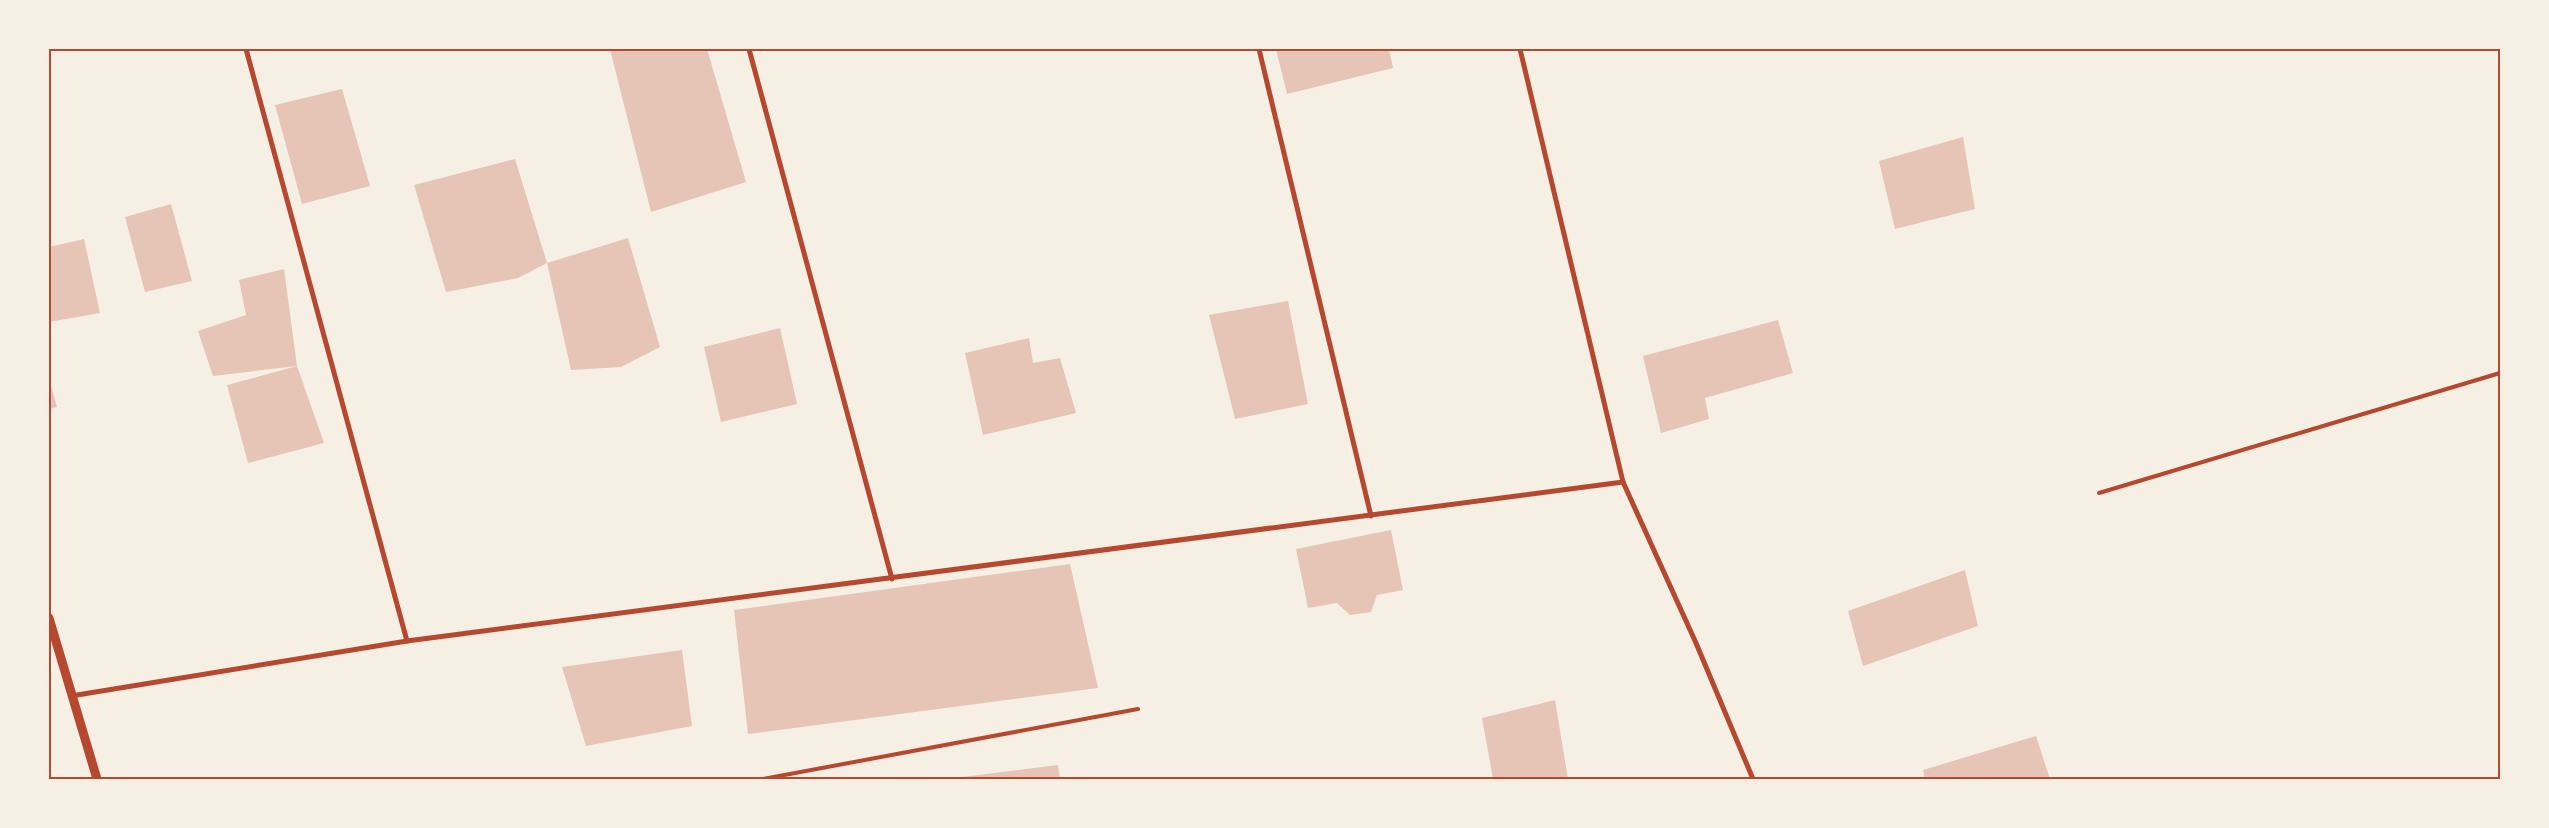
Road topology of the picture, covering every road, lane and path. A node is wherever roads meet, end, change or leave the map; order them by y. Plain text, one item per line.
1 (246, 49) edge
2 (749, 49) edge
3 (1259, 49) edge
4 (1520, 49) edge
5 (2500, 374) edge
6 (1623, 482) junction
7 (2099, 493) dead end
8 (1370, 516) junction
9 (892, 579) junction
10 (49, 618) edge
11 (407, 641) junction
12 (71, 696) junction
13 (1138, 710) dead end
14 (97, 779) edge
15 (763, 779) edge
16 (1753, 779) edge

1 - 11 street
2 - 9 street
3 - 8 street
4 - 6 street
5 - 7 lane
6 - 8 street
6 - 16 street
8 - 9 street
9 - 11 street
10 - 12 street
11 - 12 street
12 - 14 street
13 - 15 lane

